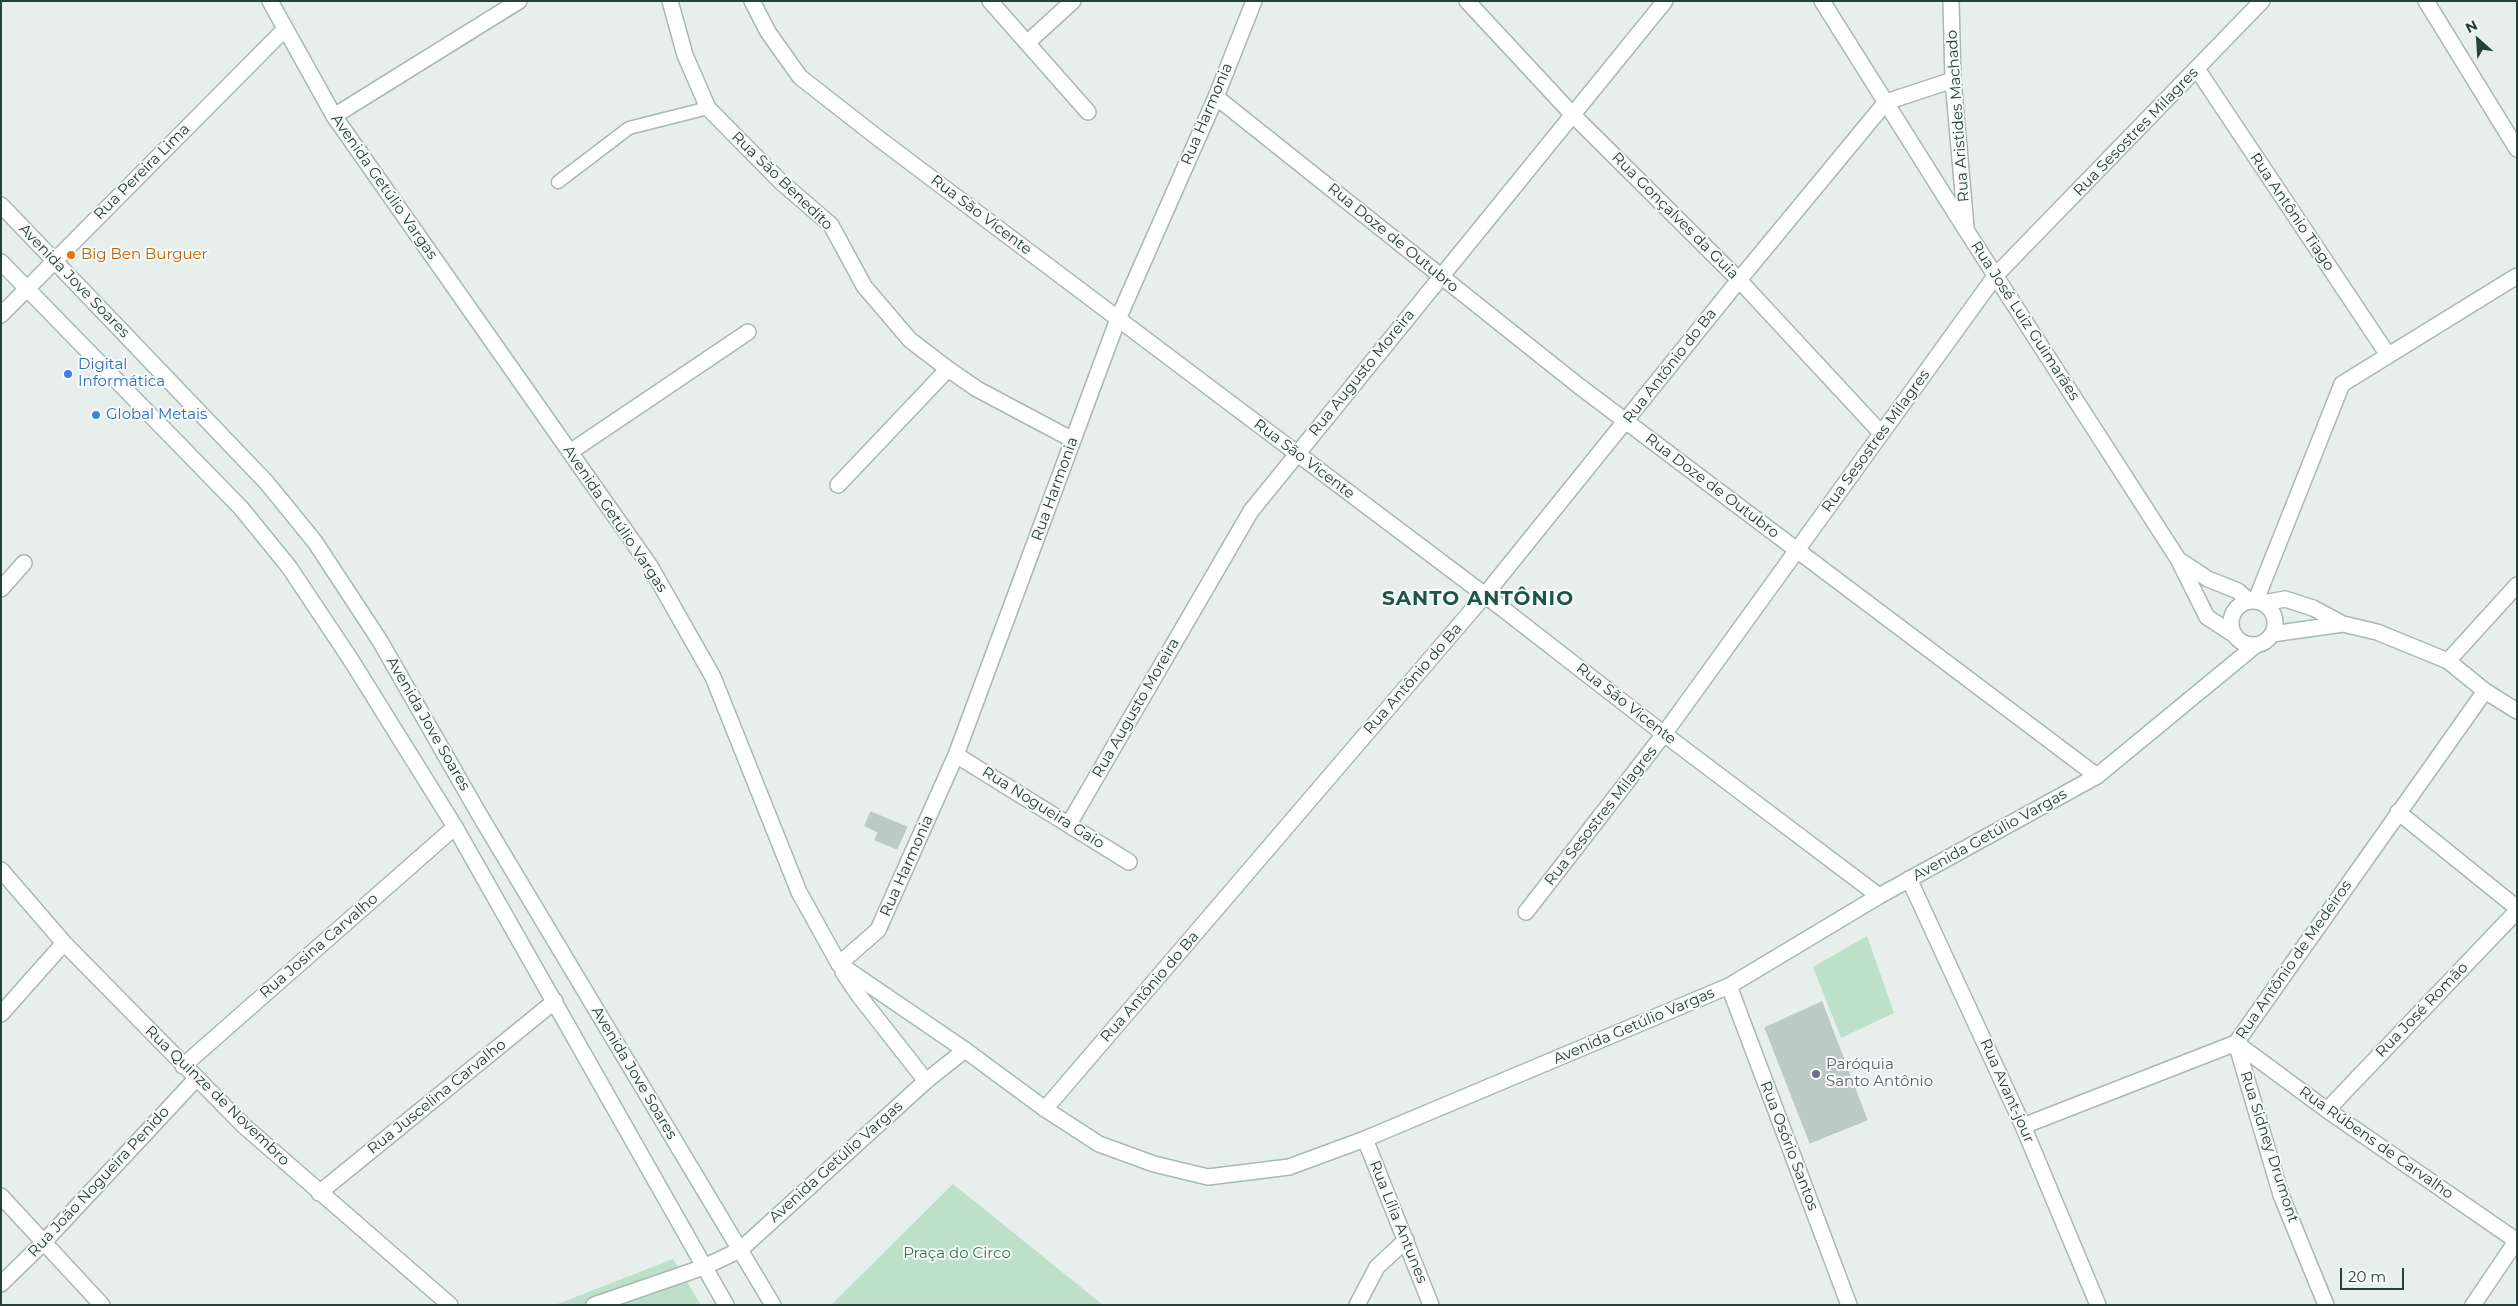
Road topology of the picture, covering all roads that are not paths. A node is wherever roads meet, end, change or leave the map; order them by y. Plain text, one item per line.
1 (270, 1) edge
2 (519, 1) edge
3 (670, 1) edge
4 (752, 1) edge
5 (990, 1) edge
6 (1073, 1) edge
7 (1254, 1) edge
8 (1467, 1) edge
9 (1665, 1) edge
10 (1822, 1) edge
11 (1951, 1) edge
12 (2262, 1) edge
13 (2426, 1) edge
14 (285, 29) junction
15 (1027, 43) junction
16 (2197, 70) junction
17 (1953, 80) junction
18 (1216, 97) junction
19 (1886, 102) junction
20 (708, 108) junction
21 (1088, 112) dead end
22 (1572, 114) junction
23 (334, 116) junction
24 (2517, 149) edge
25 (558, 182) dead end
26 (1, 205) edge
27 (1966, 230) junction
28 (54, 260) junction
29 (1, 262) edge
30 (1996, 275) junction
31 (1440, 276) junction
32 (2517, 276) edge
33 (1739, 280) junction
34 (27, 290) junction
35 (1, 315) edge
36 (1118, 319) junction
37 (748, 332) dead end
38 (2388, 355) junction
39 (948, 370) junction
40 (1627, 422) junction
41 (1882, 433) junction
42 (1073, 440) junction
43 (570, 452) junction
44 (1296, 454) junction
45 (838, 485) dead end
46 (1797, 550) junction
47 (2178, 559) junction
48 (24, 562) dead end
49 (2517, 585) edge
50 (1, 589) edge
51 (1485, 595) junction
52 (2256, 601) junction
53 (2343, 624) junction
54 (2233, 634) junction
55 (2272, 634) junction
56 (2256, 645) junction
57 (2448, 660) junction
58 (2485, 691) junction
59 (2517, 711) edge
60 (1664, 734) junction
61 (956, 755) junction
62 (2097, 776) junction
63 (2398, 812) junction
64 (1069, 824) junction
65 (455, 827) junction
66 (1129, 862) dead end
67 (1, 870) edge
68 (1909, 879) junction
69 (1879, 896) junction
70 (2517, 909) edge
71 (1526, 912) dead end
72 (64, 943) junction
73 (838, 964) junction
74 (1729, 986) junction
75 (555, 1001) junction
76 (1, 1014) edge
77 (2236, 1043) junction
78 (965, 1050) junction
79 (183, 1066) junction
80 (196, 1079) junction
81 (926, 1081) junction
82 (1045, 1109) junction
83 (2327, 1110) junction
84 (2023, 1126) junction
85 (1365, 1139) junction
86 (319, 1193) junction
87 (1, 1196) edge
88 (1406, 1240) junction
89 (2517, 1240) edge
90 (44, 1242) junction
91 (740, 1250) junction
92 (704, 1267) junction
93 (1, 1284) edge
94 (102, 1305) edge
95 (450, 1305) edge
96 (594, 1305) edge
97 (726, 1305) edge
98 (773, 1305) edge
99 (1357, 1305) edge
100 (1431, 1305) edge
101 (1849, 1305) edge
102 (2098, 1305) edge
103 (2326, 1305) edge
104 (2473, 1305) edge

1 - 14 street, Avenida Getúlio Vargas
2 - 23 street
3 - 20 street, Rua São Benedito
4 - 36 street, Rua São Vicente
5 - 15 street
6 - 15 street
7 - 18 street, Rua Harmonia
8 - 22 street, Rua Gonçalves da Guia
9 - 22 street, Rua Augusto Moreira
10 - 19 street, Rua José Luiz Guimarães
11 - 17 street, Rua Aristides Machado
12 - 16 street, Rua Sesostres Milagres
13 - 24 street
14 - 23 street, Avenida Getúlio Vargas
14 - 28 street, Rua Pereira Lima
15 - 21 street
16 - 30 street, Rua Sesostres Milagres
16 - 38 street, Rua Antônio Tiago
17 - 19 street
17 - 27 street, Rua Aristides Machado
18 - 31 street, Rua Doze de Outubro
18 - 36 street, Rua Harmonia
19 - 27 street, Rua José Luiz Guimarães
19 - 33 street, Rua Antônio do Ba
20 - 25 lane
20 - 39 street, Rua São Benedito
22 - 31 street, Rua Augusto Moreira
22 - 33 street, Rua Gonçalves da Guia
23 - 43 street, Avenida Getúlio Vargas
26 - 28 street, Avenida Jove Soares
27 - 30 street, Rua José Luiz Guimarães
28 - 34 street, Rua Pereira Lima
28 - 91 street, Avenida Jove Soares
29 - 34 street, Avenida Jove Soares
30 - 41 street, Rua Sesostres Milagres
30 - 47 street, Rua José Luiz Guimarães
31 - 40 street, Rua Doze de Outubro
31 - 44 street, Rua Augusto Moreira
32 - 38 street
33 - 40 street, Rua Antônio do Ba
33 - 41 street, Rua Gonçalves da Guia
34 - 35 street, Rua Pereira Lima
34 - 65 street, Avenida Jove Soares
36 - 42 street, Rua Harmonia
36 - 44 street, Rua São Vicente
37 - 43 street
38 - 52 street
39 - 42 street, Rua São Benedito
39 - 45 street
40 - 46 street, Rua Doze de Outubro
40 - 51 street, Rua Antônio do Ba
41 - 46 street, Rua Sesostres Milagres
42 - 61 street, Rua Harmonia
43 - 73 street, Avenida Getúlio Vargas
44 - 51 street, Rua São Vicente
44 - 64 street, Rua Augusto Moreira
46 - 60 street, Rua Sesostres Milagres
46 - 62 street, Rua Doze de Outubro
47 - 52 street
47 - 54 street, Rua José Luiz Guimarães
48 - 50 street
49 - 57 street
51 - 60 street, Rua São Vicente
51 - 82 street, Rua Antônio do Ba
52 - 53 street
52 - 54 street
52 - 55 street
53 - 55 street
53 - 57 street
54 - 56 street
55 - 56 street
56 - 62 street, Avenida Getúlio Vargas
57 - 58 street
58 - 59 street
58 - 63 street, Rua Antônio de Medeiros
60 - 69 street, Rua São Vicente
60 - 71 street, Rua Sesostres Milagres
61 - 64 street, Rua Nogueira Gaio
61 - 73 street, Rua Harmonia
62 - 68 street, Avenida Getúlio Vargas
63 - 70 street
63 - 77 street, Rua Antônio de Medeiros
64 - 66 street, Rua Nogueira Gaio
65 - 75 street, Avenida Jove Soares
65 - 79 street, Rua Josina Carvalho
67 - 72 street, Rua Quinze de Novembro
68 - 69 street, Avenida Getúlio Vargas
68 - 84 street, Rua Avant-jour
69 - 74 street, Avenida Getúlio Vargas
70 - 83 street, Rua José Romão
72 - 76 street
72 - 79 street, Rua Quinze de Novembro
73 - 78 street, Avenida Getúlio Vargas
73 - 81 street
74 - 85 street, Avenida Getúlio Vargas
74 - 101 street, Rua Osório Santos
75 - 86 street, Rua Juscelina Carvalho
75 - 92 street, Avenida Jove Soares
77 - 83 street, Rua Rúbens de Carvalho
77 - 84 street, Rua Antônio de Medeiros
77 - 103 street, Rua Sidney Drumont
78 - 81 street, Avenida Getúlio Vargas
78 - 82 street, Avenida Getúlio Vargas
79 - 80 street, Rua Quinze de Novembro
80 - 86 street, Rua Quinze de Novembro
80 - 90 street, Rua João Nogueira Penido
81 - 91 street, Avenida Getúlio Vargas
82 - 85 street, Avenida Getúlio Vargas
83 - 89 street, Rua Rúbens de Carvalho
84 - 102 street, Rua Avant-jour
85 - 88 street, Rua Lília Antunes
86 - 95 street, Rua Quinze de Novembro
87 - 90 street
88 - 99 street
88 - 100 street, Rua Lília Antunes
89 - 104 street
90 - 93 street, Rua João Nogueira Penido
90 - 94 street
91 - 92 street, Avenida Getúlio Vargas
91 - 98 street, Avenida Jove Soares
92 - 96 street, Avenida Getúlio Vargas
92 - 97 street, Avenida Jove Soares

